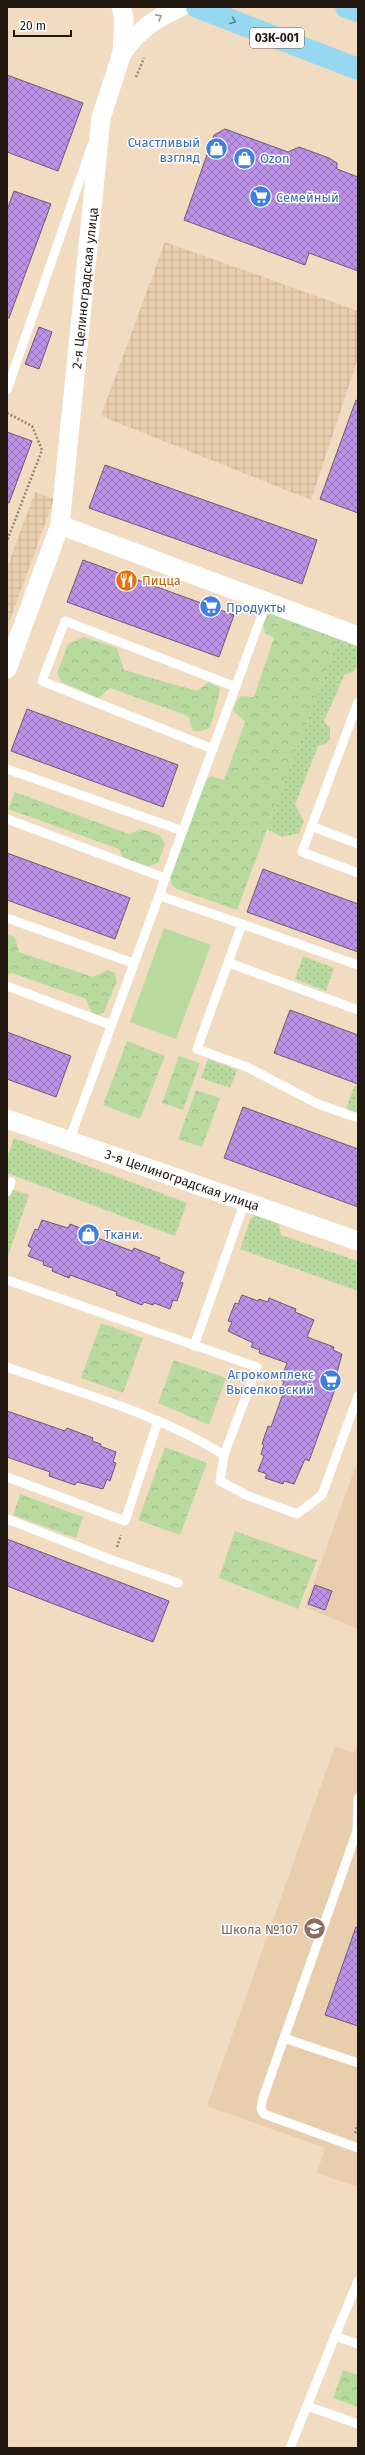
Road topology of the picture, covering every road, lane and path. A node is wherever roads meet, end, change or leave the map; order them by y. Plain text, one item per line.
1 (121, 7) edge
2 (181, 7) edge
3 (197, 7) edge
4 (346, 7) edge
5 (358, 11) edge
6 (122, 53) junction
7 (358, 69) edge
8 (101, 118) junction
9 (7, 390) edge
10 (7, 413) edge
11 (60, 525) junction
12 (7, 541) edge
13 (267, 601) junction
14 (358, 636) edge
15 (7, 669) edge
16 (236, 687) junction
17 (358, 702) edge
18 (214, 749) junction
19 (7, 769) edge
20 (7, 819) edge
21 (311, 826) junction
22 (183, 831) junction
23 (358, 844) edge
24 (358, 873) edge
25 (165, 878) junction
26 (160, 896) junction
27 (7, 918) edge
28 (242, 924) junction
29 (133, 963) junction
30 (229, 963) junction
31 (358, 964) edge
32 (7, 986) edge
33 (358, 1010) edge
34 (111, 1025) junction
35 (358, 1118) edge
36 (7, 1119) edge
37 (69, 1141) junction
38 (11, 1182) dead end
39 (7, 1192) edge
40 (245, 1201) junction
41 (358, 1241) edge
42 (7, 1280) edge
43 (194, 1346) junction
44 (7, 1367) edge
45 (358, 1396) edge
46 (158, 1421) junction
47 (224, 1455) junction
48 (7, 1477) edge
49 (7, 1519) edge
50 (125, 1521) junction
51 (112, 1560) junction
52 (178, 1583) dead end
53 (358, 1798) edge
54 (284, 2038) junction
55 (358, 2064) edge
56 (358, 2148) edge
57 (358, 2281) edge
58 (336, 2336) junction
59 (358, 2344) edge
60 (307, 2406) junction
61 (358, 2424) edge
62 (290, 2448) edge

1 - 6 street, 2-я Целиноградская улица
6 -> 2 street, 2-я Целиноградская улица
3 -> 7 main road, 03К-001
4 - 5 main road
6 - 8 street, 2-я Целиноградская улица
8 - 9 lane
8 - 11 street, 2-я Целиноградская улица
10 - 12 path
11 - 13 street
11 - 15 street, 2-я Целиноградская улица
13 - 14 street
13 - 16 lane
16 - 18 lane
16 - 18 lane
17 - 21 lane
18 - 22 lane
19 - 22 lane
20 - 25 lane
21 - 23 lane
21 - 24 lane
22 - 25 lane
25 - 26 lane
26 - 28 lane
26 - 29 lane
27 - 29 lane
28 - 30 lane
28 - 31 lane
29 - 34 lane
30 - 33 lane
30 - 35 lane
32 - 34 lane
34 - 37 lane
36 - 37 street, 3-я Целиноградская улица
37 - 40 street, 3-я Целиноградская улица
38 - 39 lane
40 - 41 street, 3-я Целиноградская улица
40 - 43 lane
42 - 43 lane
43 - 47 lane
44 - 46 lane
45 - 47 lane
46 - 47 lane
46 - 50 lane
48 - 50 lane
49 - 51 lane
50 - 51 path
51 - 52 lane
53 - 54 lane
54 - 55 lane
54 - 56 lane
57 - 58 lane
58 - 59 lane
58 - 60 lane
60 - 61 lane
60 - 62 lane

